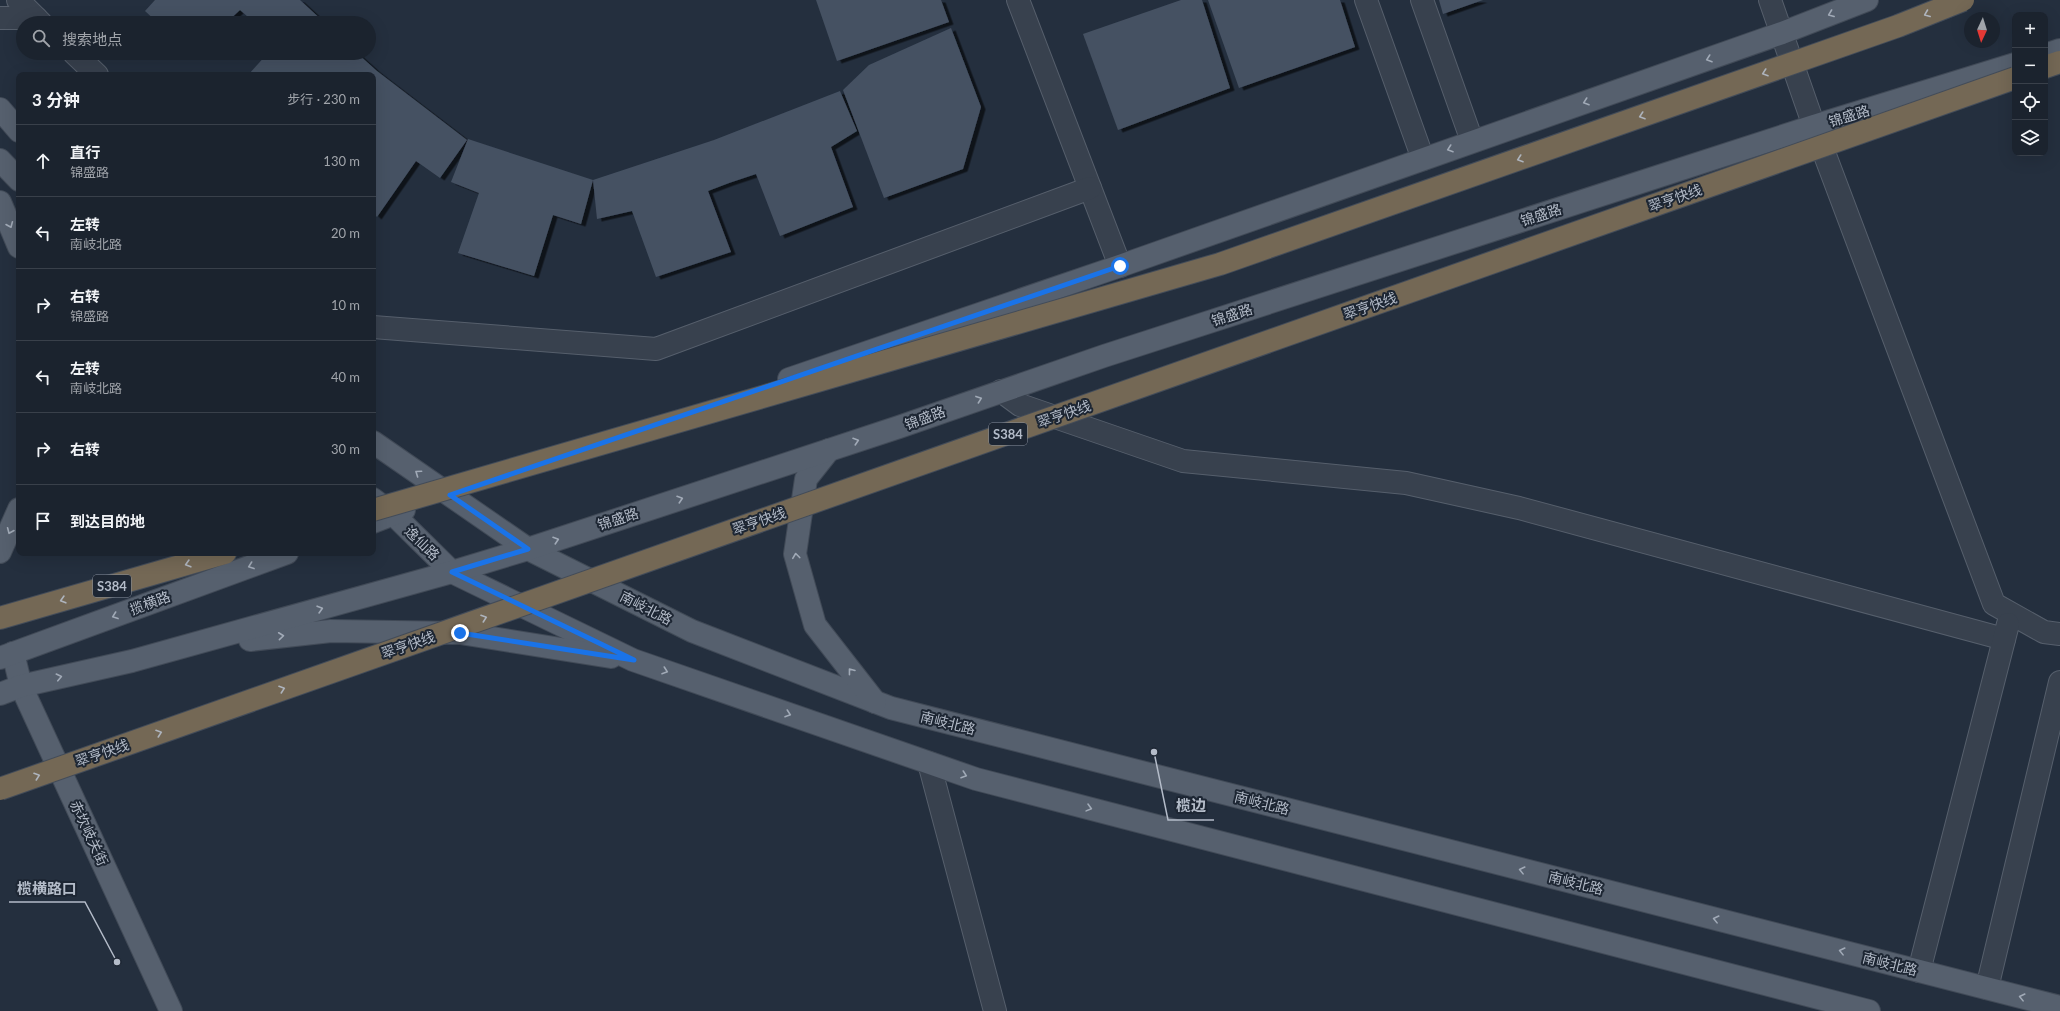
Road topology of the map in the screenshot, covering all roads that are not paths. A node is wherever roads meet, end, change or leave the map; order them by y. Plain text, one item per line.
1 (18, 0) edge
2 (1018, 0) edge
3 (1366, 0) edge
4 (1422, 0) edge
5 (1770, 0) edge
6 (1867, 0) edge
7 (1963, 0) edge
8 (33, 16) edge
9 (0, 18) edge
10 (16, 19) edge
11 (1782, 34) junction
12 (2060, 50) edge
13 (2048, 54) edge
14 (82, 60) edge
15 (2060, 62) edge
16 (2012, 65) edge
17 (2048, 67) edge
18 (95, 72) edge
19 (2012, 79) edge
20 (0, 109) edge
21 (1814, 126) junction
22 (16, 128) edge
23 (1472, 141) junction
24 (1423, 159) junction
25 (0, 160) edge
26 (16, 177) edge
27 (1090, 188) junction
28 (0, 202) edge
29 (16, 240) edge
30 (1120, 266) junction
31 (376, 327) edge
32 (1001, 391) junction
33 (376, 444) edge
34 (828, 450) junction
35 (450, 495) junction
36 (380, 515) edge
37 (16, 516) edge
38 (528, 549) junction
39 (0, 552) edge
40 (215, 556) edge
41 (279, 556) edge
42 (452, 572) junction
43 (2010, 613) junction
44 (0, 618) edge
45 (2060, 634) edge
46 (2004, 639) junction
47 (7, 656) edge
48 (634, 660) junction
49 (132, 661) junction
50 (2060, 682) edge
51 (21, 686) junction
52 (0, 694) edge
53 (875, 702) junction
54 (929, 763) junction
55 (0, 789) edge
56 (1919, 971) junction
57 (1986, 988) junction
58 (2060, 1007) edge
59 (171, 1011) edge
60 (994, 1011) edge
61 (1870, 1011) edge

1 - 8 street
2 - 27 street
3 - 24 street
4 - 23 street
5 - 11 street
6 -> 11 main road
7 -> 36 highway, bridge
9 - 10 street
11 - 21 street
11 -> 23 main road
12 - 13 main road
14 - 18 street
15 - 17 highway
16 - 21 main road, 锦盛路
55 -> 19 highway, 翠亨快线 / S384, bridge
20 - 22 main road
21 - 32 main road, 锦盛路
21 - 43 street
23 -> 24 main road
24 - 30 main road
25 - 26 main road
27 - 30 street
27 - 31 street
28 -> 29 main road
30 - 35 main road
34 -> 32 main road, 锦盛路
32 - 46 street
35 -> 33 main road, 南岐北路
38 -> 34 main road, 锦盛路
53 -> 34 main road
35 - 36 main road
35 - 38 main road, 南岐北路
36 - 42 main road, 逸仙路
37 -> 39 main road
38 - 42 main road, 锦盛路
38 - 53 main road, 南岐北路
40 -> 44 highway, S384
41 -> 47 main road, 揽横路
42 - 48 main road
49 -> 42 main road, 锦盛路
43 - 45 street
43 - 46 street
46 - 56 street
47 - 51 main road, 赤坎岐关街
49 -> 48 main road
48 -> 54 main road
51 -> 49 main road
50 - 57 street
51 - 52 main road
51 - 59 main road, 赤坎岐关街
56 -> 53 main road, 南岐北路
54 - 60 street
54 -> 61 main road
56 - 57 main road, 南岐北路
58 -> 57 main road, 南岐北路

